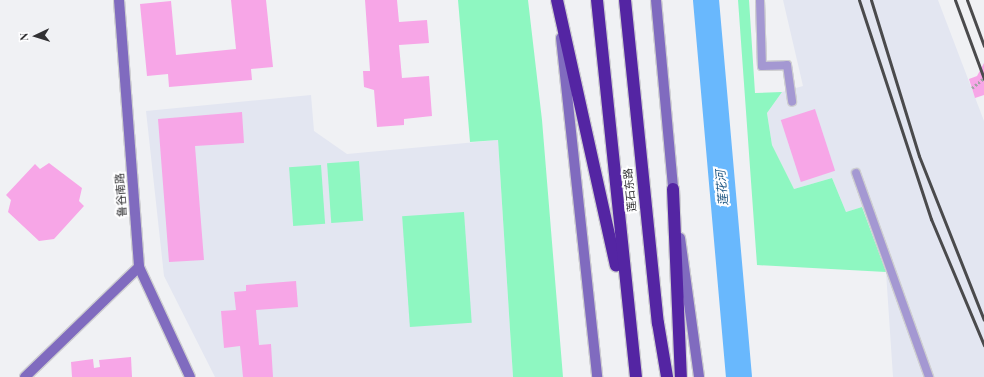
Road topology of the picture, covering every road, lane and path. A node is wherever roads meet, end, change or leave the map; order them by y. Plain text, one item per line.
1 (119, 0) edge
2 (557, 0) edge
3 (597, 0) edge
4 (625, 0) edge
5 (656, 0) edge
6 (760, 0) edge
7 (984, 78) edge
8 (972, 88) dead end
9 (792, 102) dead end
10 (856, 173) dead end
11 (673, 188) junction
12 (139, 267) junction
13 (629, 328) junction
14 (25, 377) edge
15 (190, 377) edge
16 (597, 377) edge
17 (636, 377) edge
18 (667, 377) edge
19 (681, 377) edge
20 (698, 377) edge
21 (929, 377) edge

1 - 12 street, 鲁谷南路
2 - 13 highway
2 - 16 street
3 - 13 highway, 莲石东路
4 - 18 highway, 莲石东路
5 - 11 street
6 - 9 lane
7 - 8 path
10 - 21 lane
11 - 19 highway
11 - 20 street
12 - 14 street
12 - 15 street, 鲁谷南路
13 - 17 highway, 莲石东路

